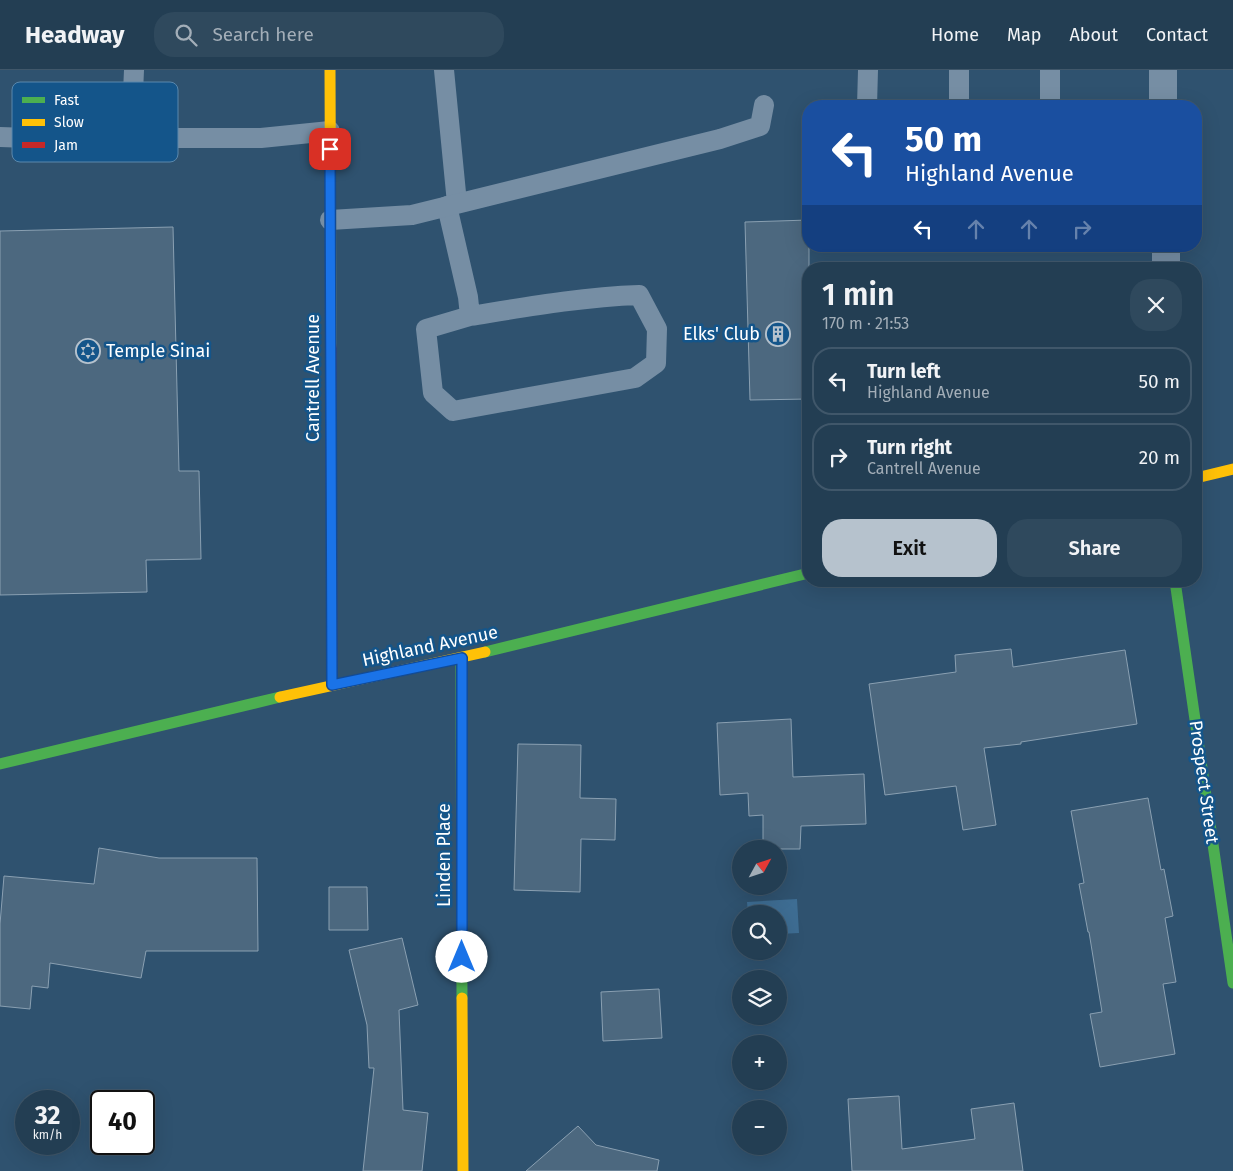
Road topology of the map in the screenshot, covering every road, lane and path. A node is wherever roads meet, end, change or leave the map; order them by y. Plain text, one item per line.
1 (330, 70) edge
2 (444, 70) edge
3 (868, 70) edge
4 (959, 70) edge
5 (1050, 70) edge
6 (1163, 70) edge
7 (867, 100) edge
8 (959, 100) edge
9 (1050, 100) edge
10 (1164, 100) edge
11 (764, 104) dead end
12 (330, 131) junction
13 (178, 138) edge
14 (452, 205) junction
15 (330, 220) junction
16 (470, 316) junction
17 (1233, 469) edge
18 (1202, 477) edge
19 (802, 575) edge
20 (1177, 587) edge
21 (462, 658) junction
22 (332, 685) junction
23 (0, 764) edge
24 (1233, 983) edge
25 (462, 1171) edge

1 - 12 street, Cantrell Avenue
2 - 14 lane
3 - 7 lane
4 - 8 lane
5 - 9 lane
6 - 10 street
11 - 14 lane
12 - 13 lane
12 - 15 street, Cantrell Avenue
14 - 15 lane
14 - 16 lane
15 - 22 street, Cantrell Avenue
16 - 16 lane
17 - 18 street
19 - 21 street, Highland Avenue
20 - 24 street, Prospect Street
21 - 22 street, Highland Avenue
21 - 25 street, Linden Place
22 - 23 street, Highland Avenue

